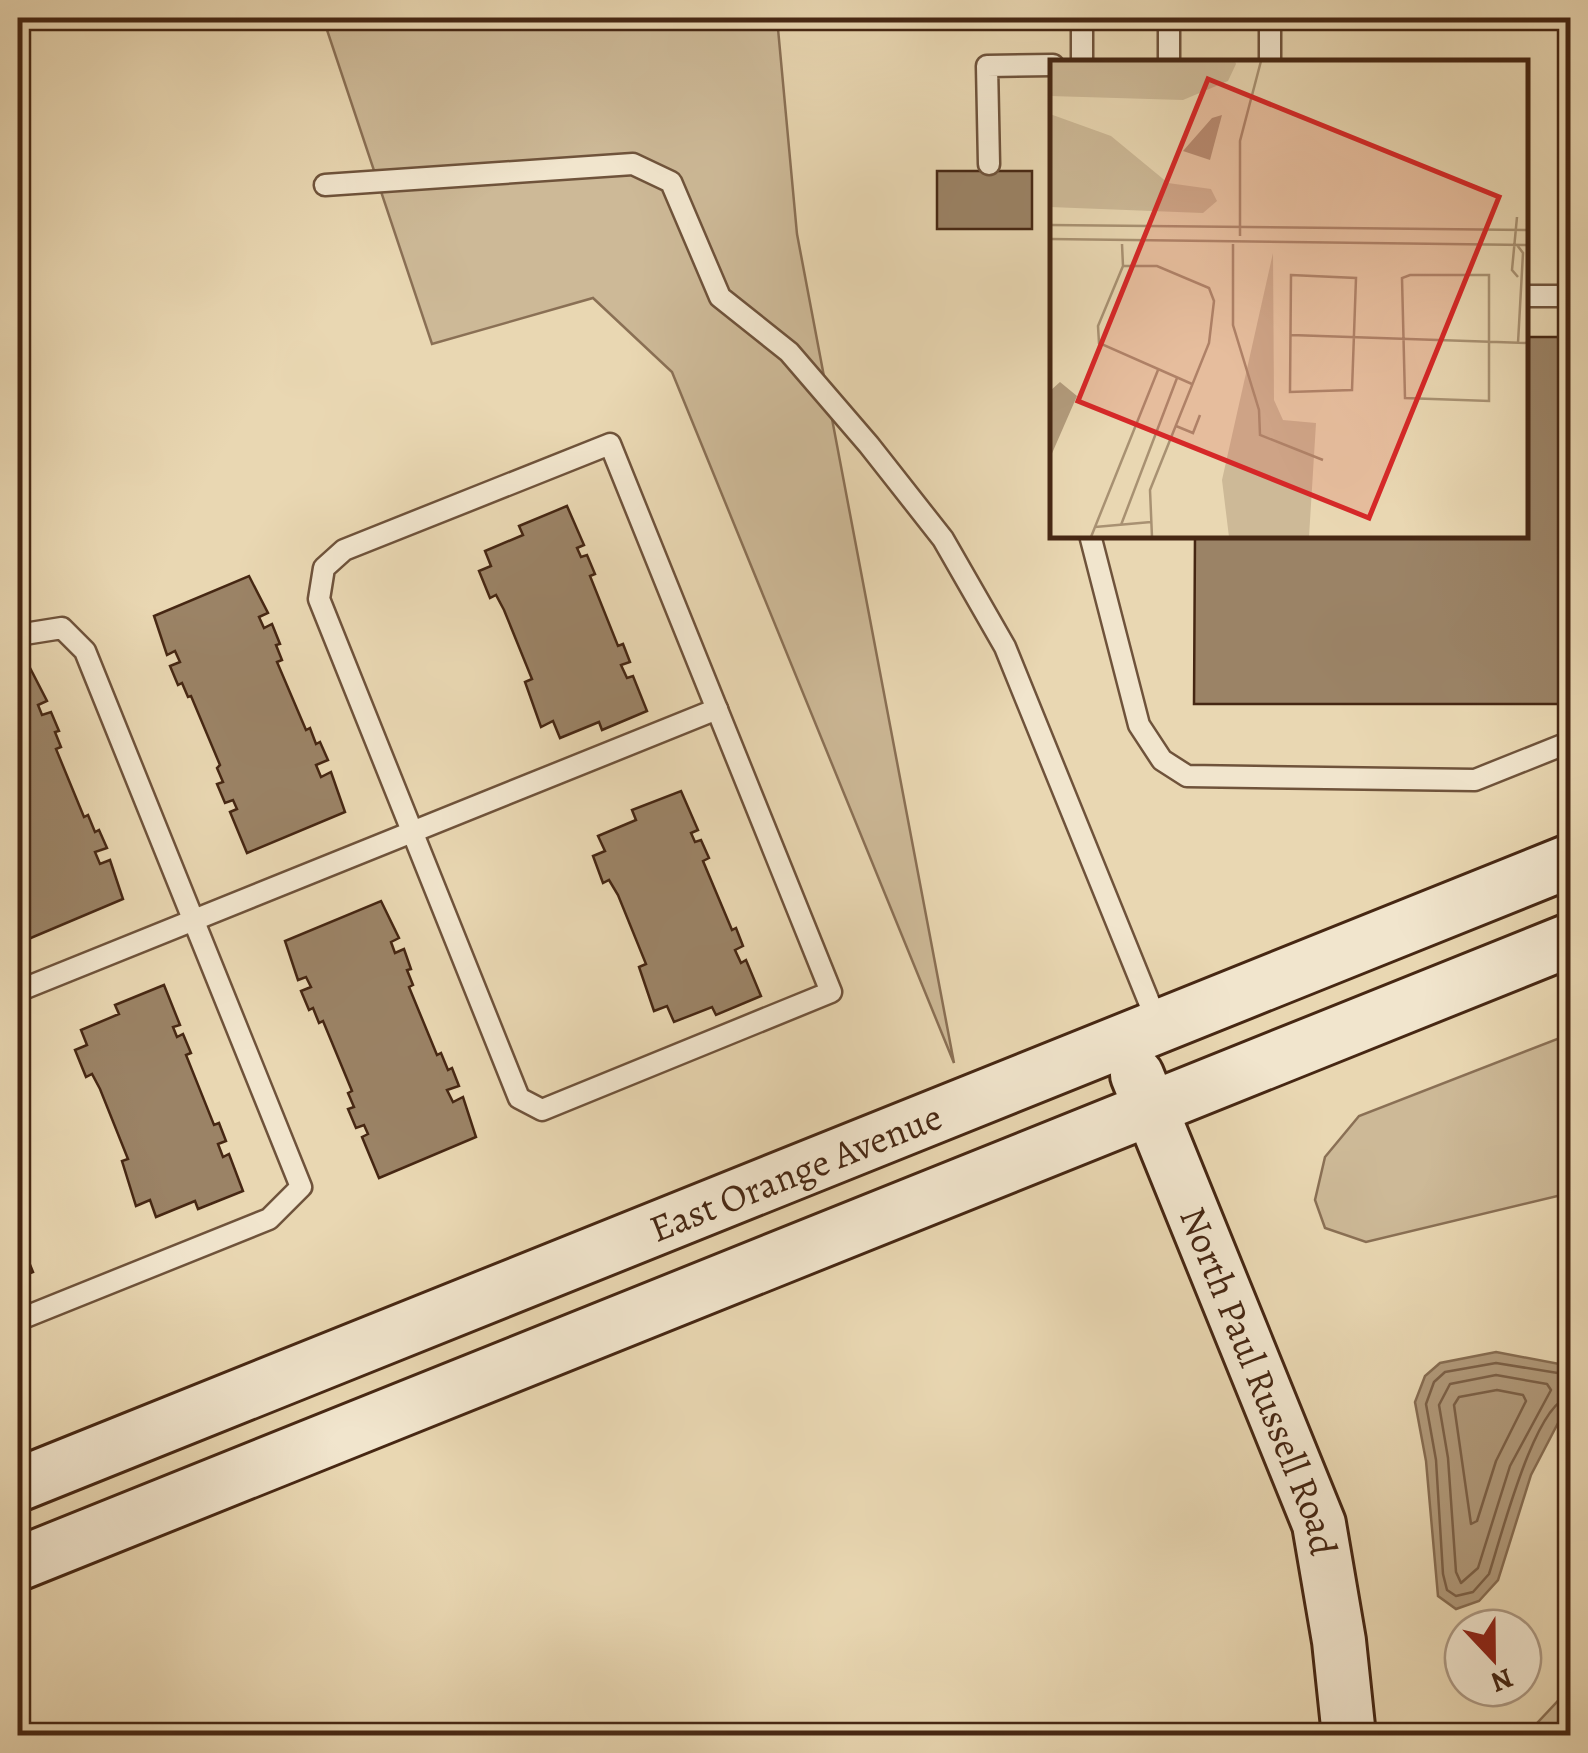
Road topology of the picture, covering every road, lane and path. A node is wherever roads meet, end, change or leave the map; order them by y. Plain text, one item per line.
1 (1082, 18) edge
2 (1169, 18) edge
3 (1270, 18) edge
4 (1082, 60) edge
5 (1169, 60) edge
6 (1270, 60) edge
7 (1050, 65) edge
8 (988, 164) dead end
9 (325, 185) dead end
10 (1528, 296) edge
11 (1570, 296) edge
12 (1091, 538) edge
13 (18, 634) edge
14 (716, 709) junction
15 (1570, 742) edge
16 (412, 831) junction
17 (1570, 861) edge
18 (192, 921) junction
19 (1570, 940) edge
20 (18, 991) edge
21 (1140, 1033) junction
22 (1150, 1106) junction
23 (18, 1320) edge
24 (18, 1485) edge
25 (18, 1564) edge
26 (1349, 1736) edge

1 - 4 lane
2 - 5 lane
3 - 6 lane
7 - 8 lane
9 - 21 lane
10 - 11 lane
12 - 15 lane
13 - 18 lane
14 - 16 lane
14 - 16 lane
14 - 16 lane
16 - 18 lane
17 - 21 street, East Orange Avenue
18 - 20 lane
18 - 23 lane
19 - 22 street, East Orange Avenue
21 - 22 street, North Paul Russell Road
21 - 24 street, East Orange Avenue
22 - 25 street, East Orange Avenue
22 - 26 street, North Paul Russell Road

